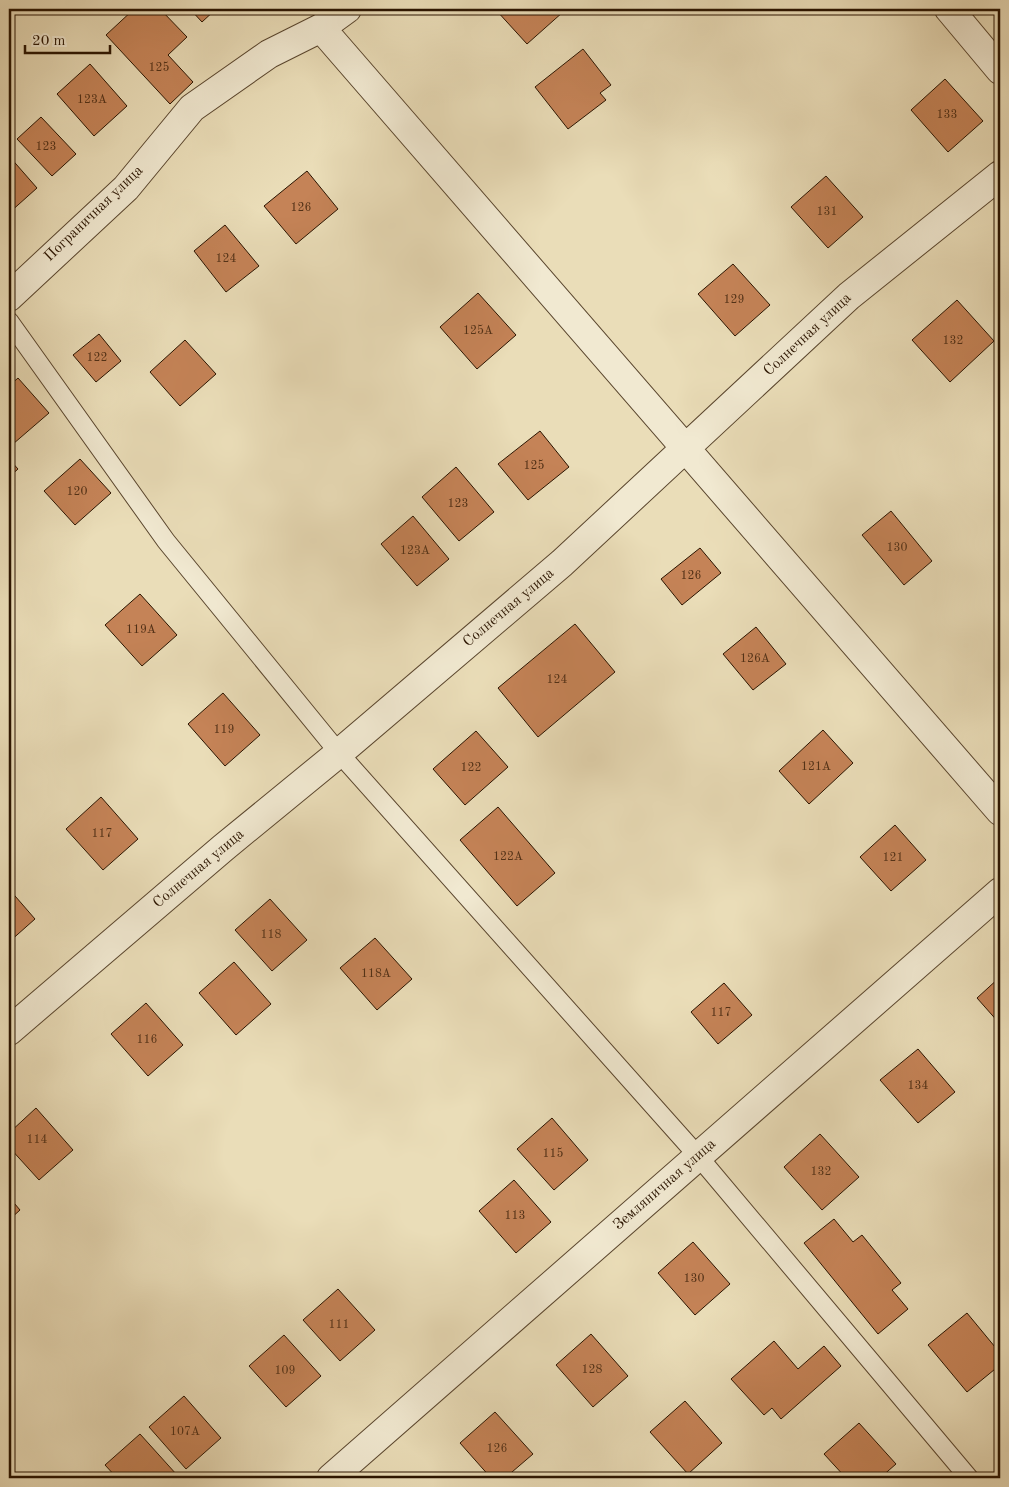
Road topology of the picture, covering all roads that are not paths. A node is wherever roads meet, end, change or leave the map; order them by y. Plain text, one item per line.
1 (347, 9) edge
2 (949, 9) edge
3 (322, 28) junction
4 (1000, 70) edge
5 (1000, 175) edge
6 (9, 297) edge
7 (9, 321) edge
8 (686, 449) junction
9 (339, 754) junction
10 (1000, 811) edge
11 (1000, 892) edge
12 (9, 1031) edge
13 (698, 1156) junction
14 (332, 1478) edge
15 (969, 1478) edge

1 - 3 street, Пограничная улица
2 - 4 street
3 - 6 street, Пограничная улица
3 - 8 street
5 - 8 street, Солнечная улица
7 - 9 lane
8 - 9 street, Солнечная улица
8 - 10 street
9 - 12 street, Солнечная улица
9 - 13 lane
11 - 13 street, Земляничная улица
13 - 14 street, Земляничная улица
13 - 15 lane

